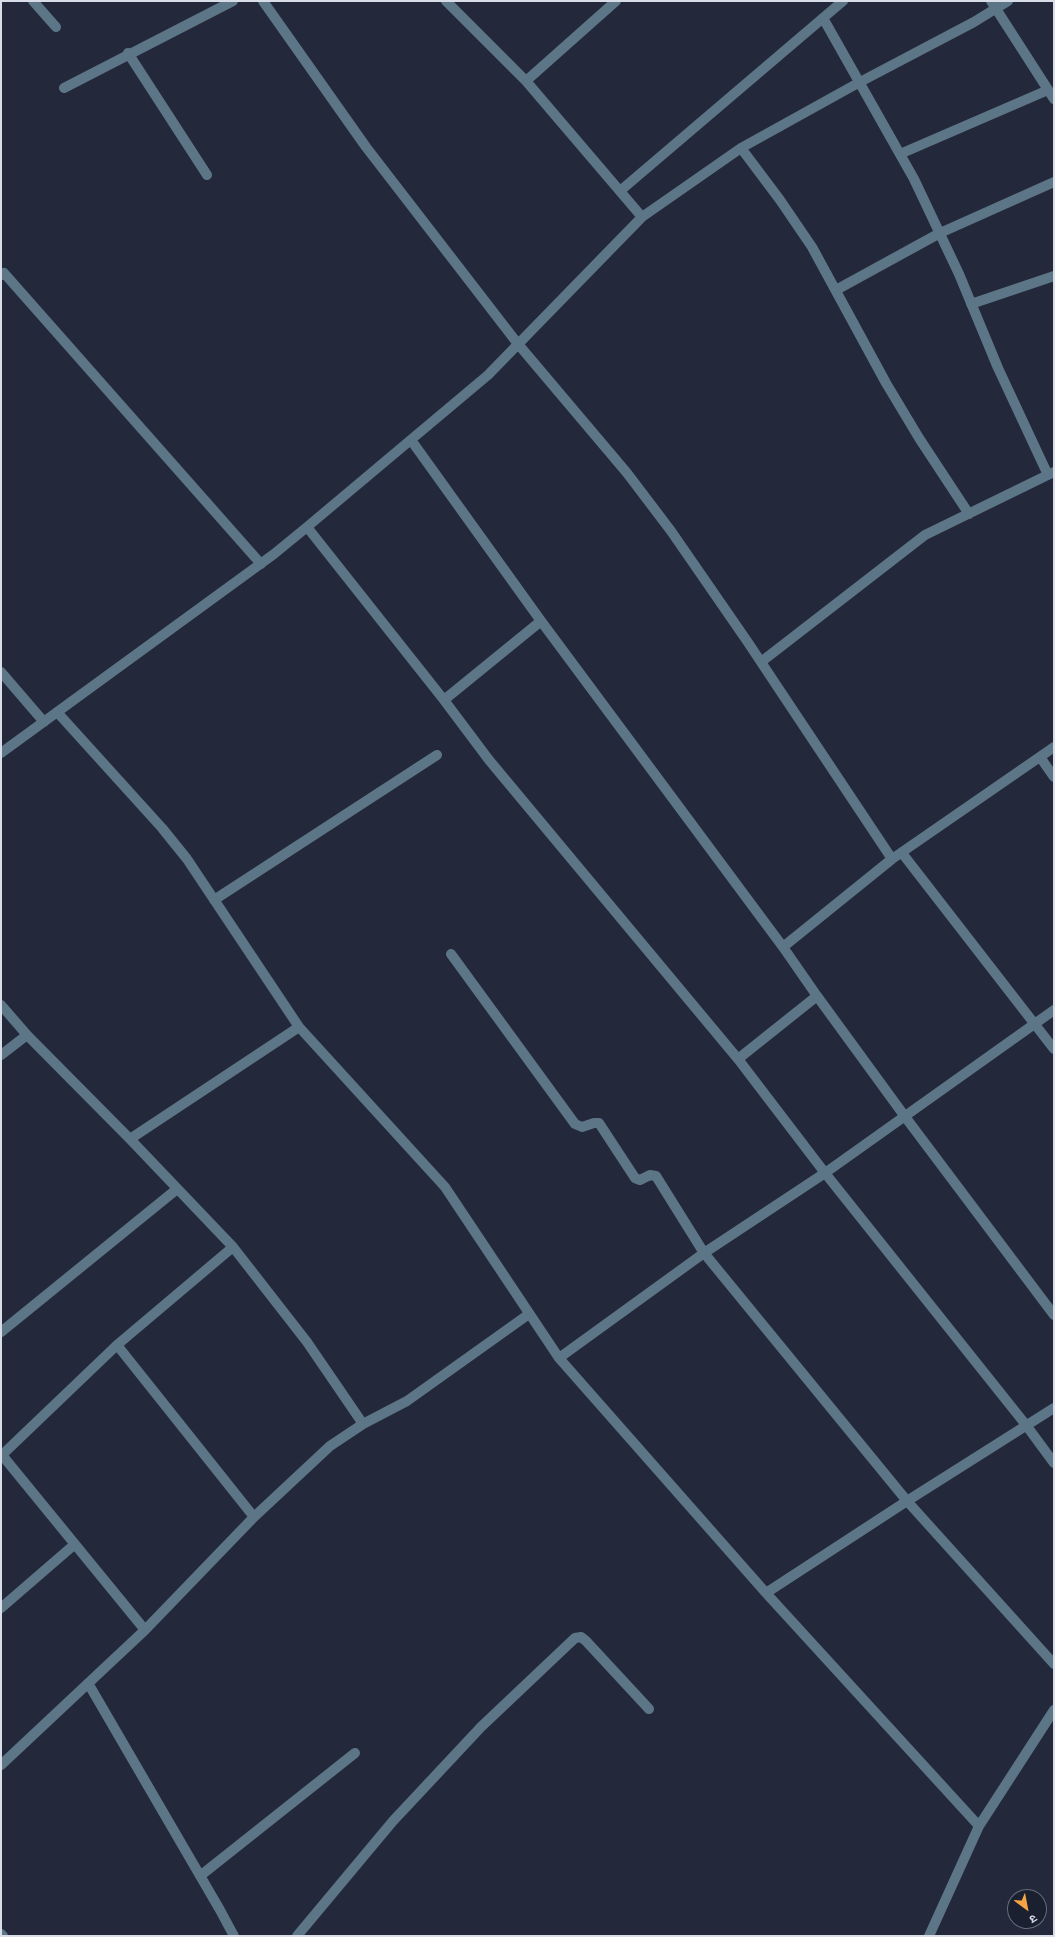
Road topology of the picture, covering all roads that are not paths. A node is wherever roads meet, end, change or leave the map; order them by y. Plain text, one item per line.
1 (33, 1) edge
2 (233, 1) edge
3 (263, 1) edge
4 (446, 1) edge
5 (616, 1) edge
6 (843, 1) edge
7 (1008, 1) edge
8 (993, 5) edge
9 (823, 18) junction
10 (56, 28) dead end
11 (128, 53) junction
12 (526, 81) junction
13 (860, 82) junction
14 (64, 88) dead end
15 (1048, 90) junction
16 (1054, 99) edge
17 (741, 148) junction
18 (900, 154) junction
19 (207, 175) dead end
20 (1054, 182) edge
21 (620, 190) junction
22 (642, 217) junction
23 (940, 233) junction
24 (2, 272) edge
25 (1054, 276) edge
26 (836, 290) junction
27 (971, 304) junction
28 (518, 344) junction
29 (411, 440) junction
30 (1051, 474) edge
31 (969, 514) junction
32 (307, 527) junction
33 (261, 564) junction
34 (541, 621) junction
35 (761, 662) junction
36 (1, 672) edge
37 (444, 700) junction
38 (57, 712) junction
39 (44, 722) junction
40 (1054, 747) edge
41 (1, 753) edge
42 (437, 755) dead end
43 (1040, 756) junction
44 (1054, 777) edge
45 (902, 853) junction
46 (892, 859) junction
47 (214, 900) junction
48 (784, 947) junction
49 (451, 954) dead end
50 (817, 996) junction
51 (1, 1005) edge
52 (1054, 1010) edge
53 (1034, 1024) junction
54 (299, 1027) junction
55 (27, 1035) junction
56 (1054, 1049) edge
57 (1, 1055) edge
58 (738, 1059) junction
59 (906, 1118) junction
60 (130, 1139) junction
61 (825, 1174) junction
62 (177, 1190) junction
63 (233, 1247) junction
64 (704, 1253) junction
65 (529, 1314) junction
66 (1054, 1315) edge
67 (1, 1332) edge
68 (117, 1345) junction
69 (559, 1358) junction
70 (1054, 1408) edge
71 (363, 1424) junction
72 (1026, 1425) junction
73 (2, 1455) edge
74 (1054, 1463) edge
75 (907, 1501) junction
76 (254, 1517) junction
77 (75, 1544) junction
78 (766, 1593) junction
79 (1, 1608) edge
80 (145, 1630) junction
81 (1054, 1664) edge
82 (88, 1683) junction
83 (649, 1709) dead end
84 (1054, 1710) edge
85 (355, 1753) dead end
86 (1, 1765) edge
87 (979, 1826) junction
88 (200, 1876) junction
89 (1, 1934) edge
90 (3, 1936) edge
91 (234, 1936) edge
92 (297, 1936) edge
93 (929, 1936) edge

1 - 10 street
2 - 11 street
3 - 28 street
4 - 12 street
5 - 12 street
6 - 9 street
7 - 8 street
8 - 13 street
8 - 15 street
9 - 13 street
9 - 21 street
11 - 14 street
11 - 19 street
12 - 21 street
13 - 17 street
13 - 18 street
15 - 16 street
15 - 18 street
17 - 22 street
17 - 26 street
18 - 23 street
20 - 23 street
21 - 22 street
22 - 28 street
23 - 26 street
23 - 27 street
24 - 33 street
25 - 27 street
26 - 31 street
27 - 30 street
28 - 29 street
28 - 35 street
29 - 32 street
29 - 34 street
30 - 31 street
31 - 35 street
32 - 33 street
32 - 37 street
33 - 38 street
34 - 37 street
34 - 48 street
35 - 46 street
36 - 39 street
37 - 58 street
38 - 39 street
38 - 47 street
39 - 41 street
40 - 43 street
42 - 47 street
43 - 44 street
43 - 45 street
45 - 46 street
45 - 53 street
46 - 48 street
47 - 54 street
48 - 50 street
49 - 64 street
50 - 58 street
50 - 59 street
51 - 55 street
52 - 53 street
53 - 56 street
53 - 59 street
54 - 60 street
54 - 65 street
55 - 57 street
55 - 60 street
58 - 61 street
59 - 61 street
59 - 66 street
60 - 62 street
61 - 64 street
61 - 72 street
62 - 63 street
62 - 67 street
63 - 68 street
63 - 71 street
64 - 69 street
64 - 75 street
65 - 69 street
65 - 71 street
68 - 73 street
68 - 76 street
69 - 78 street
70 - 72 street
71 - 76 street
72 - 74 street
72 - 75 street
73 - 77 street
75 - 78 street
75 - 81 street
76 - 80 street
77 - 79 street
77 - 80 street
78 - 87 street
80 - 82 street
82 - 86 street
82 - 88 street
83 - 92 street
84 - 87 street
85 - 88 street
87 - 93 street
88 - 91 street
89 - 90 street

